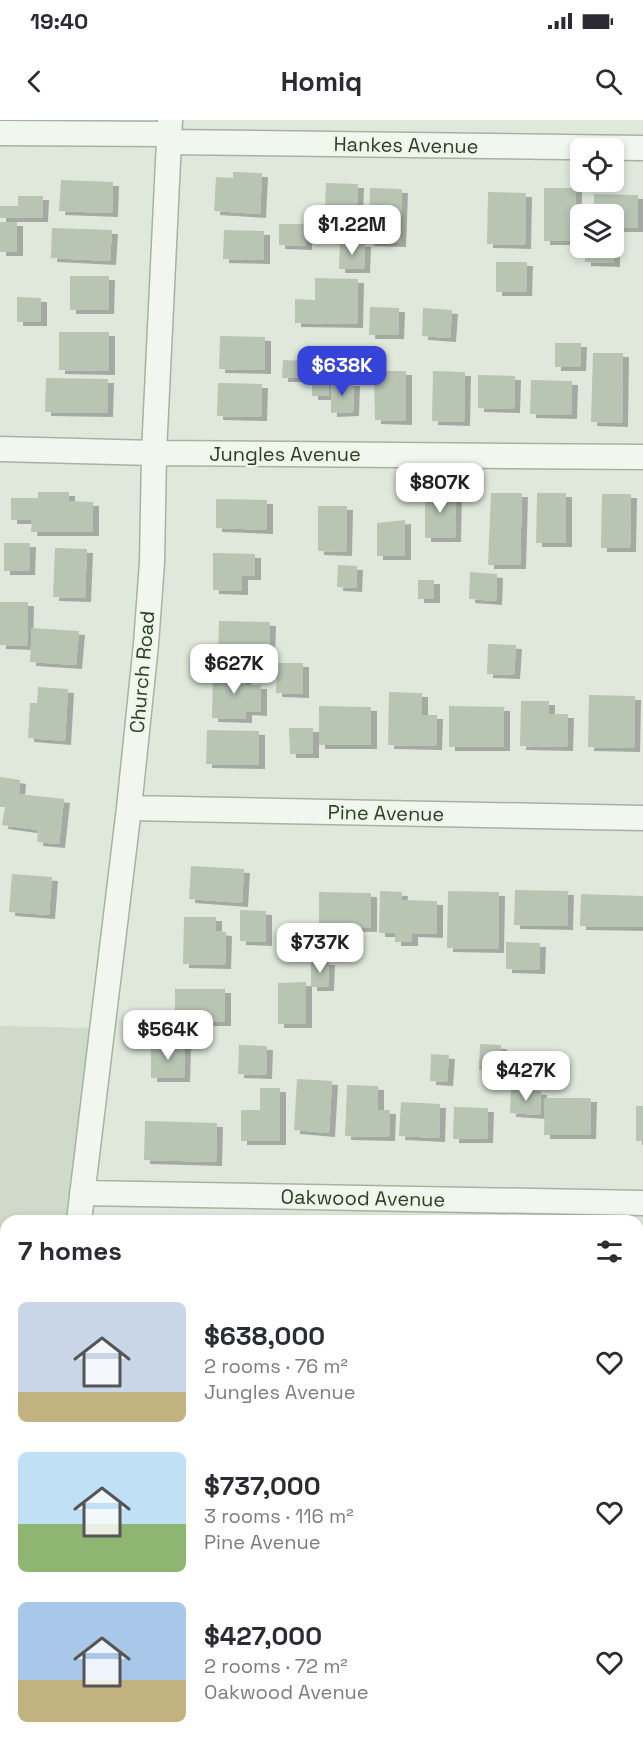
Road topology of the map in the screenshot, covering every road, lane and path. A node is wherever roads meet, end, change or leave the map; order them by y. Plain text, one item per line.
1 (169, 132) edge
2 (0, 133) edge
3 (643, 148) edge
4 (0, 449) edge
5 (154, 453) junction
6 (643, 457) edge
7 (129, 808) junction
8 (643, 818) edge
9 (82, 1193) junction
10 (643, 1203) edge
11 (79, 1215) edge

1 - 2 street, Hankes Avenue
1 - 3 street, Hankes Avenue
1 - 5 street, Church Road
4 - 5 street, Jungles Avenue
5 - 6 street, Jungles Avenue
5 - 7 street, Church Road
7 - 8 street, Pine Avenue
7 - 9 street, Church Road
9 - 10 street, Oakwood Avenue
9 - 11 street, Church Road

